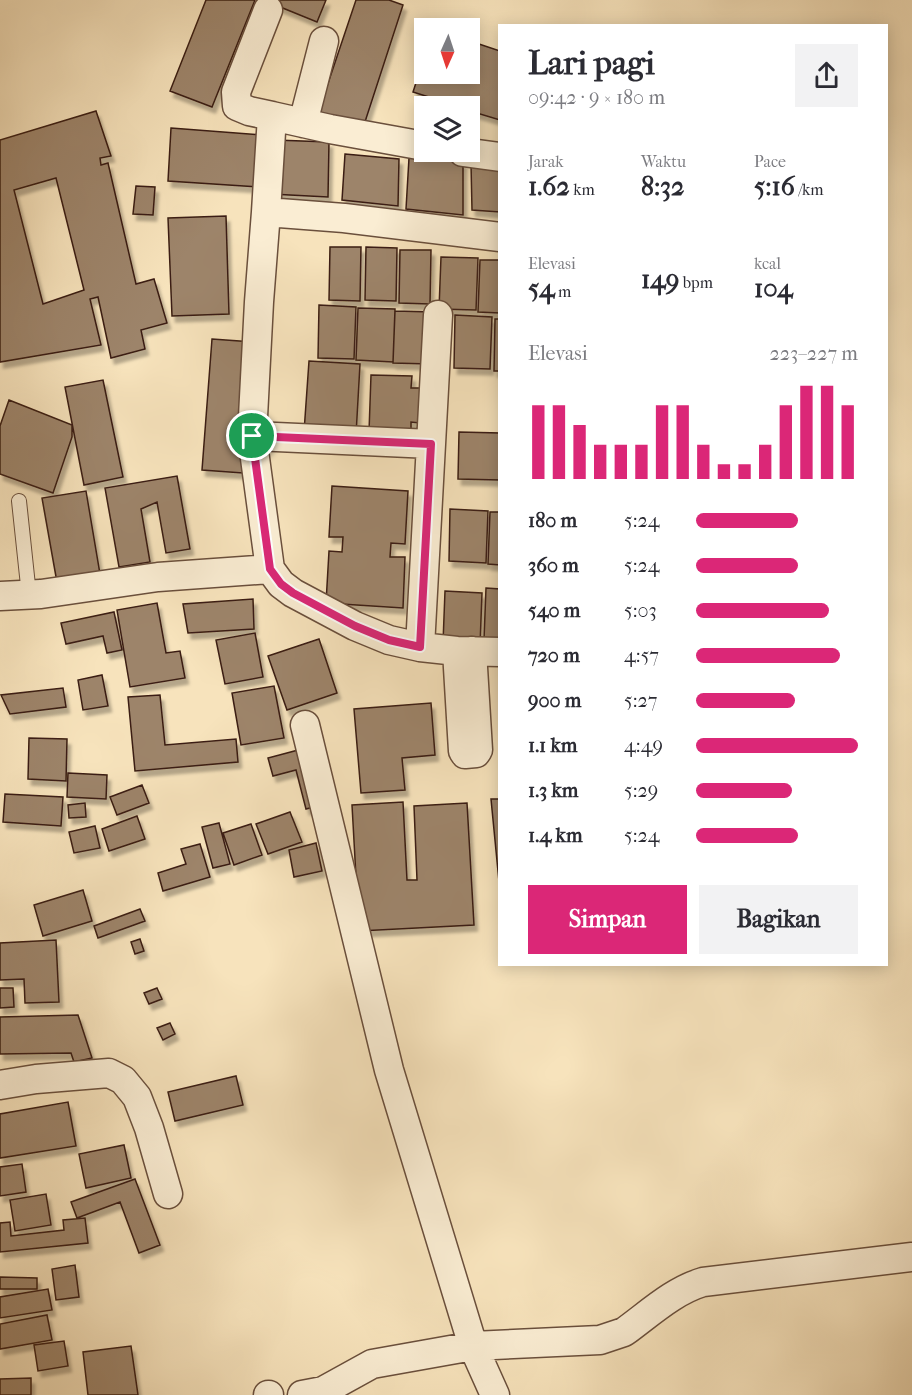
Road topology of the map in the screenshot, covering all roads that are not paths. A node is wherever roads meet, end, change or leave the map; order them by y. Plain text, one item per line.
1 (268, 10) dead end
2 (324, 41) dead end
3 (272, 116) junction
4 (303, 123) junction
5 (414, 144) edge
6 (480, 154) edge
7 (498, 157) edge
8 (266, 212) junction
9 (498, 237) edge
10 (438, 315) dead end
11 (252, 436) junction
12 (431, 444) junction
13 (19, 501) dead end
14 (270, 569) junction
15 (29, 595) junction
16 (0, 596) edge
17 (420, 647) junction
18 (476, 651) edge
19 (305, 725) dead end
20 (0, 1085) edge
21 (168, 1194) dead end
22 (912, 1257) edge
23 (473, 1346) junction
24 (302, 1395) edge
25 (495, 1395) edge

1 - 3 street
2 - 4 street
3 - 4 street
3 - 8 street
4 - 5 street
6 - 7 street
8 - 9 street
8 - 11 street
10 - 12 street
11 - 12 street
11 - 14 street
12 - 17 street
13 - 15 lane
14 - 15 street
14 - 17 street
15 - 16 street
17 - 18 street
19 - 23 street
20 - 21 street
22 - 23 street
23 - 24 street
23 - 25 street

